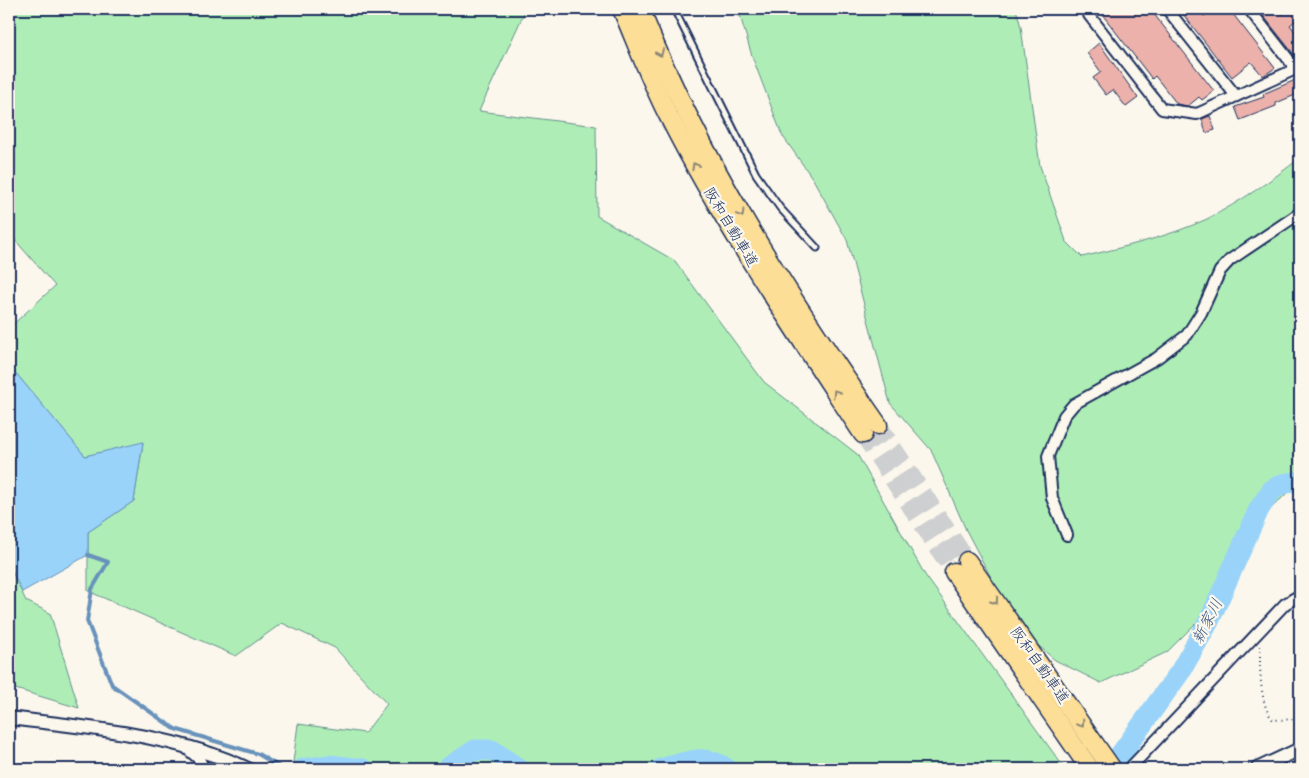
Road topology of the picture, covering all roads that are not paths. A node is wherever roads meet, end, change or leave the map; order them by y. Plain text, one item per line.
1 (622, 9) edge
2 (640, 9) edge
3 (674, 9) edge
4 (1090, 9) edge
5 (1167, 9) edge
6 (1249, 9) edge
7 (1298, 68) edge
8 (1236, 96) junction
9 (1300, 214) edge
10 (817, 248) dead end
11 (1067, 535) dead end
12 (1300, 595) edge
13 (9, 718) edge
14 (182, 745) junction
15 (1300, 749) edge
16 (204, 769) edge
17 (248, 769) edge
18 (1090, 769) edge
19 (1112, 769) edge
20 (1129, 769) edge
21 (1257, 769) edge

2 -> 1 highway, 阪和自動車道
3 - 10 lane
4 - 8 street
5 - 8 street
6 - 7 street
7 - 8 street
9 - 11 street
12 - 20 street
13 - 14 street
14 - 16 street
14 - 17 street
15 - 21 street
18 -> 19 highway, 阪和自動車道

